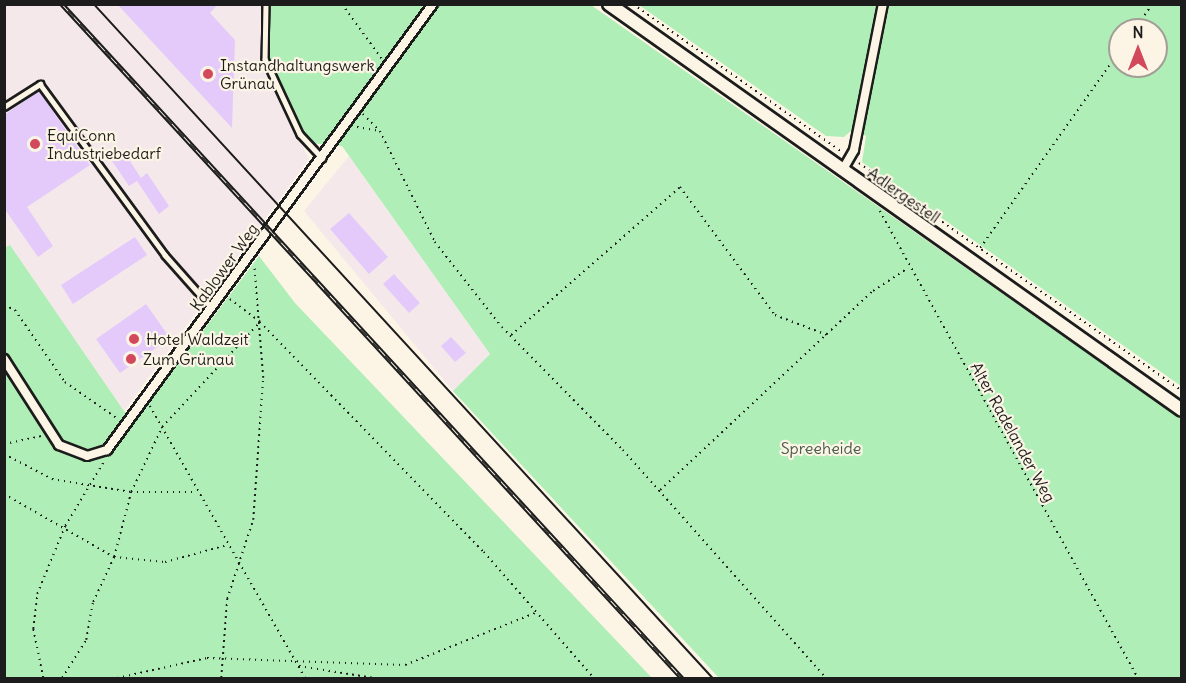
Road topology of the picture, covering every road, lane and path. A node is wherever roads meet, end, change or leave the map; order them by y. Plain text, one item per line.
1 (266, 4) edge
2 (342, 4) edge
3 (433, 4) edge
4 (609, 4) edge
5 (633, 4) edge
6 (883, 4) edge
7 (1152, 4) edge
8 (1142, 18) edge
9 (389, 67) junction
10 (1108, 67) edge
11 (4, 107) edge
12 (358, 110) junction
13 (347, 125) junction
14 (380, 131) junction
15 (850, 157) junction
16 (322, 158) junction
17 (842, 171) junction
18 (873, 193) junction
19 (980, 249) junction
20 (250, 258) junction
21 (910, 267) junction
22 (224, 294) junction
23 (197, 296) junction
24 (189, 299) dead end
25 (4, 305) edge
26 (213, 308) junction
27 (260, 322) junction
28 (827, 334) junction
29 (510, 335) junction
30 (4, 358) edge
31 (1182, 391) edge
32 (145, 401) junction
33 (1182, 410) edge
34 (127, 425) junction
35 (162, 427) junction
36 (52, 434) junction
37 (4, 444) edge
38 (113, 444) junction
39 (4, 454) edge
40 (89, 485) junction
41 (659, 491) junction
42 (131, 492) junction
43 (199, 492) junction
44 (4, 494) edge
45 (64, 526) junction
46 (228, 544) junction
47 (114, 557) junction
48 (239, 565) junction
49 (535, 613) junction
50 (224, 658) junction
51 (296, 661) junction
52 (298, 666) junction
53 (43, 678) edge
54 (62, 678) edge
55 (117, 678) edge
56 (221, 678) edge
57 (305, 678) edge
58 (374, 678) edge
59 (594, 678) edge
60 (826, 678) edge
61 (1138, 678) edge

1 - 16 lane
2 - 9 path
3 - 9 street, Kablower Weg
4 - 17 main road, Adlergestell
5 - 15 path
6 - 15 street
7 - 8 path
9 - 12 street, Kablower Weg
10 - 19 path
11 - 23 lane
12 - 13 street, Kablower Weg
12 - 14 path
13 - 14 path
13 - 16 street, Kablower Weg
14 - 29 path
15 - 17 street
15 - 19 path
16 - 20 street, Kablower Weg
17 - 18 main road, Adlergestell
18 - 21 path, Alter Radelander Weg
18 - 33 main road, Adlergestell
19 - 31 path
20 - 22 street, Kablower Weg
20 - 27 path
21 - 28 path
21 - 61 path, Alter Radelander Weg
22 - 26 street, Kablower Weg
22 - 27 path
23 - 24 lane
23 - 26 lane
25 - 34 path
26 - 32 street, Kablower Weg
27 - 35 path
27 - 48 path
27 - 49 path
28 - 29 path
28 - 41 path
29 - 41 path
30 - 36 street
32 - 34 street, Kablower Weg
32 - 35 path
34 - 38 street, Kablower Weg
35 - 42 path
35 - 43 path
36 - 37 path
36 - 38 street
38 - 40 path
39 - 40 path
40 - 42 path
40 - 45 path
41 - 60 path
42 - 43 path
42 - 47 path
43 - 46 path
44 - 45 path
45 - 47 path
45 - 53 path
46 - 47 path
46 - 48 path
47 - 54 path
48 - 50 path
48 - 51 path
49 - 51 path
49 - 59 path
50 - 51 path
50 - 55 path
50 - 56 path
51 - 52 path
52 - 57 path
52 - 58 path

